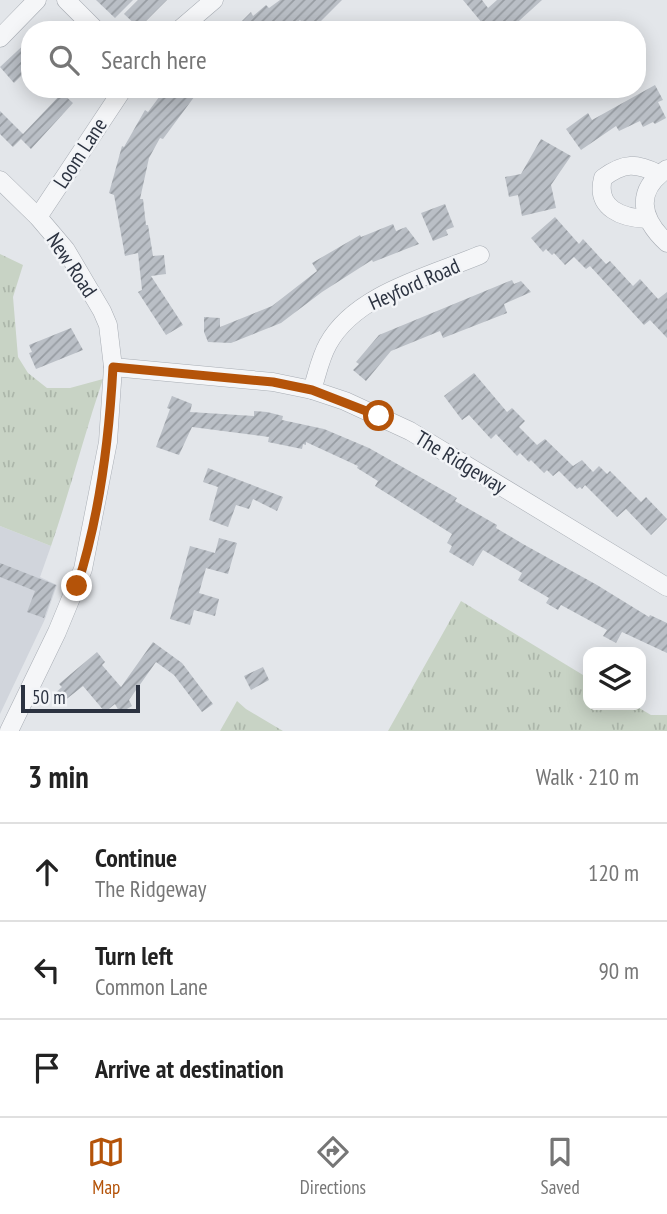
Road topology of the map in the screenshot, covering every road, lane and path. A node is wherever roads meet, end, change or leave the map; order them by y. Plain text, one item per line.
1 (37, 0) edge
2 (66, 0) edge
3 (214, 0) edge
4 (87, 21) edge
5 (189, 21) edge
6 (0, 38) edge
7 (118, 98) edge
8 (663, 172) edge
9 (0, 180) edge
10 (38, 217) junction
11 (647, 219) junction
12 (667, 243) edge
13 (480, 256) dead end
14 (113, 367) junction
15 (312, 390) junction
16 (667, 587) edge
17 (9, 731) edge

1 - 6 street
2 - 4 street
3 - 5 street
7 - 10 street, Loom Lane
8 - 11 street
8 - 11 street
9 - 10 street, New Road
10 - 14 street, New Road
11 - 12 street
13 - 15 street, Heyford Road
14 - 15 street, The Ridgeway
14 - 17 street, New Road
15 - 16 street, The Ridgeway

